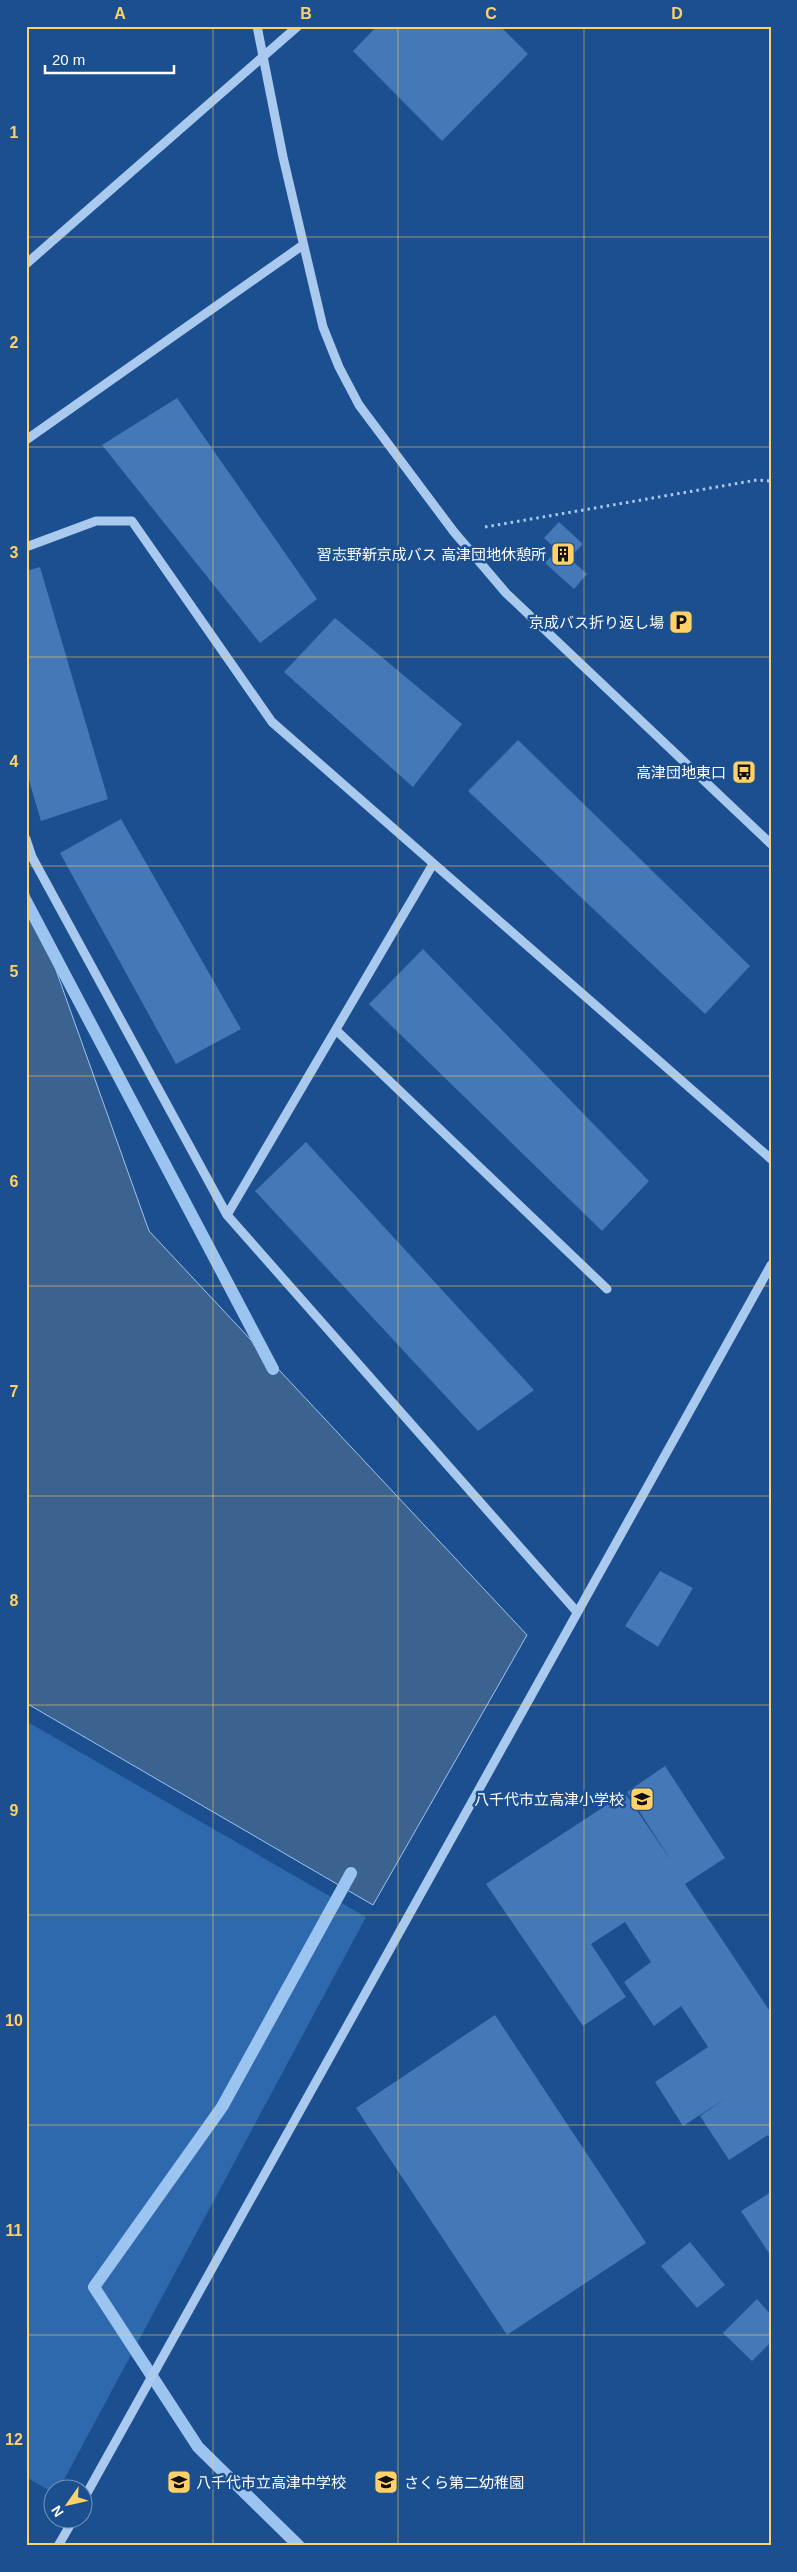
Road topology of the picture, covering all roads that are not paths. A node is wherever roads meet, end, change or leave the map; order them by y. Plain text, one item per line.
1 (257, 26) edge
2 (298, 26) edge
3 (263, 56) junction
4 (303, 245) junction
5 (26, 264) edge
6 (26, 440) edge
7 (26, 547) edge
8 (26, 839) edge
9 (771, 844) edge
10 (433, 864) junction
11 (336, 1030) junction
12 (771, 1159) edge
13 (227, 1215) junction
14 (771, 1265) edge
15 (607, 1289) dead end
16 (577, 1612) junction
17 (92, 2484) edge
18 (67, 2530) edge
19 (58, 2546) edge

1 - 3 street
2 - 3 street
3 - 4 street
3 - 5 street
4 - 6 street
4 - 9 street
7 - 10 street
8 - 13 street
10 - 11 street
10 - 12 street
11 - 13 street
11 - 15 street
13 - 16 street
14 - 16 street
16 - 17 street
18 - 19 street

